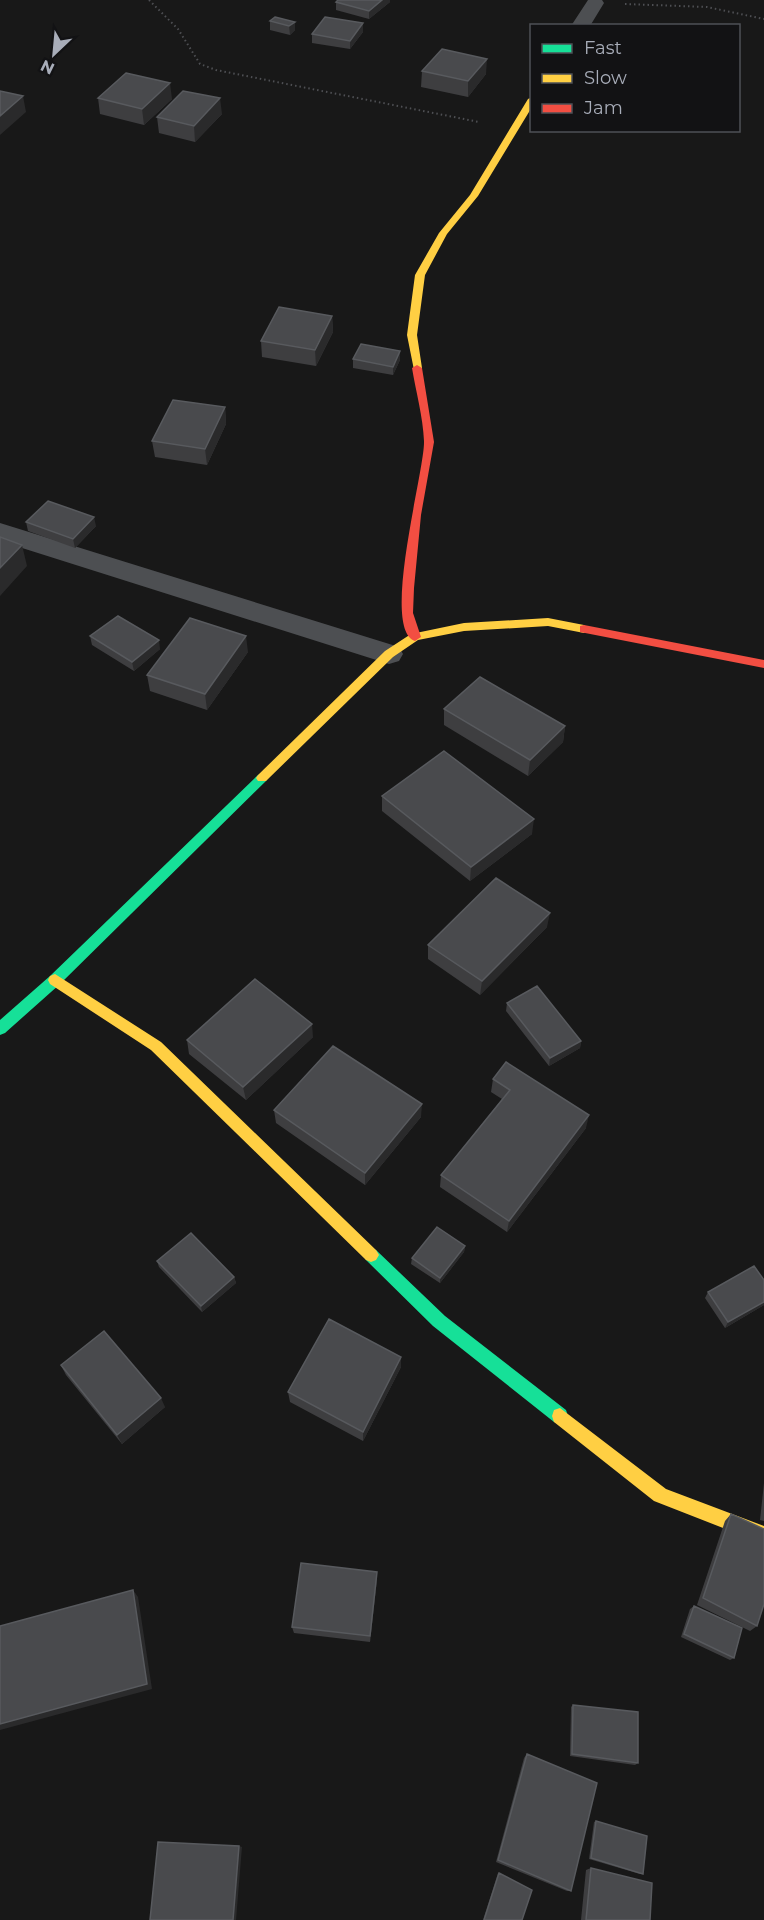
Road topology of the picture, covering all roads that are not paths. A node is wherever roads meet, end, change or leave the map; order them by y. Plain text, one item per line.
1 (595, 3) road end
2 (581, 24) edge
3 (530, 101) edge
4 (0, 532) edge
5 (415, 637) junction
6 (389, 654) junction
7 (764, 664) edge
8 (55, 980) junction
9 (0, 1029) edge
10 (764, 1535) edge

1 - 2 street
3 - 5 street
4 - 6 street
5 - 6 street
5 - 7 street
6 - 8 street
8 - 9 street
8 - 10 street

